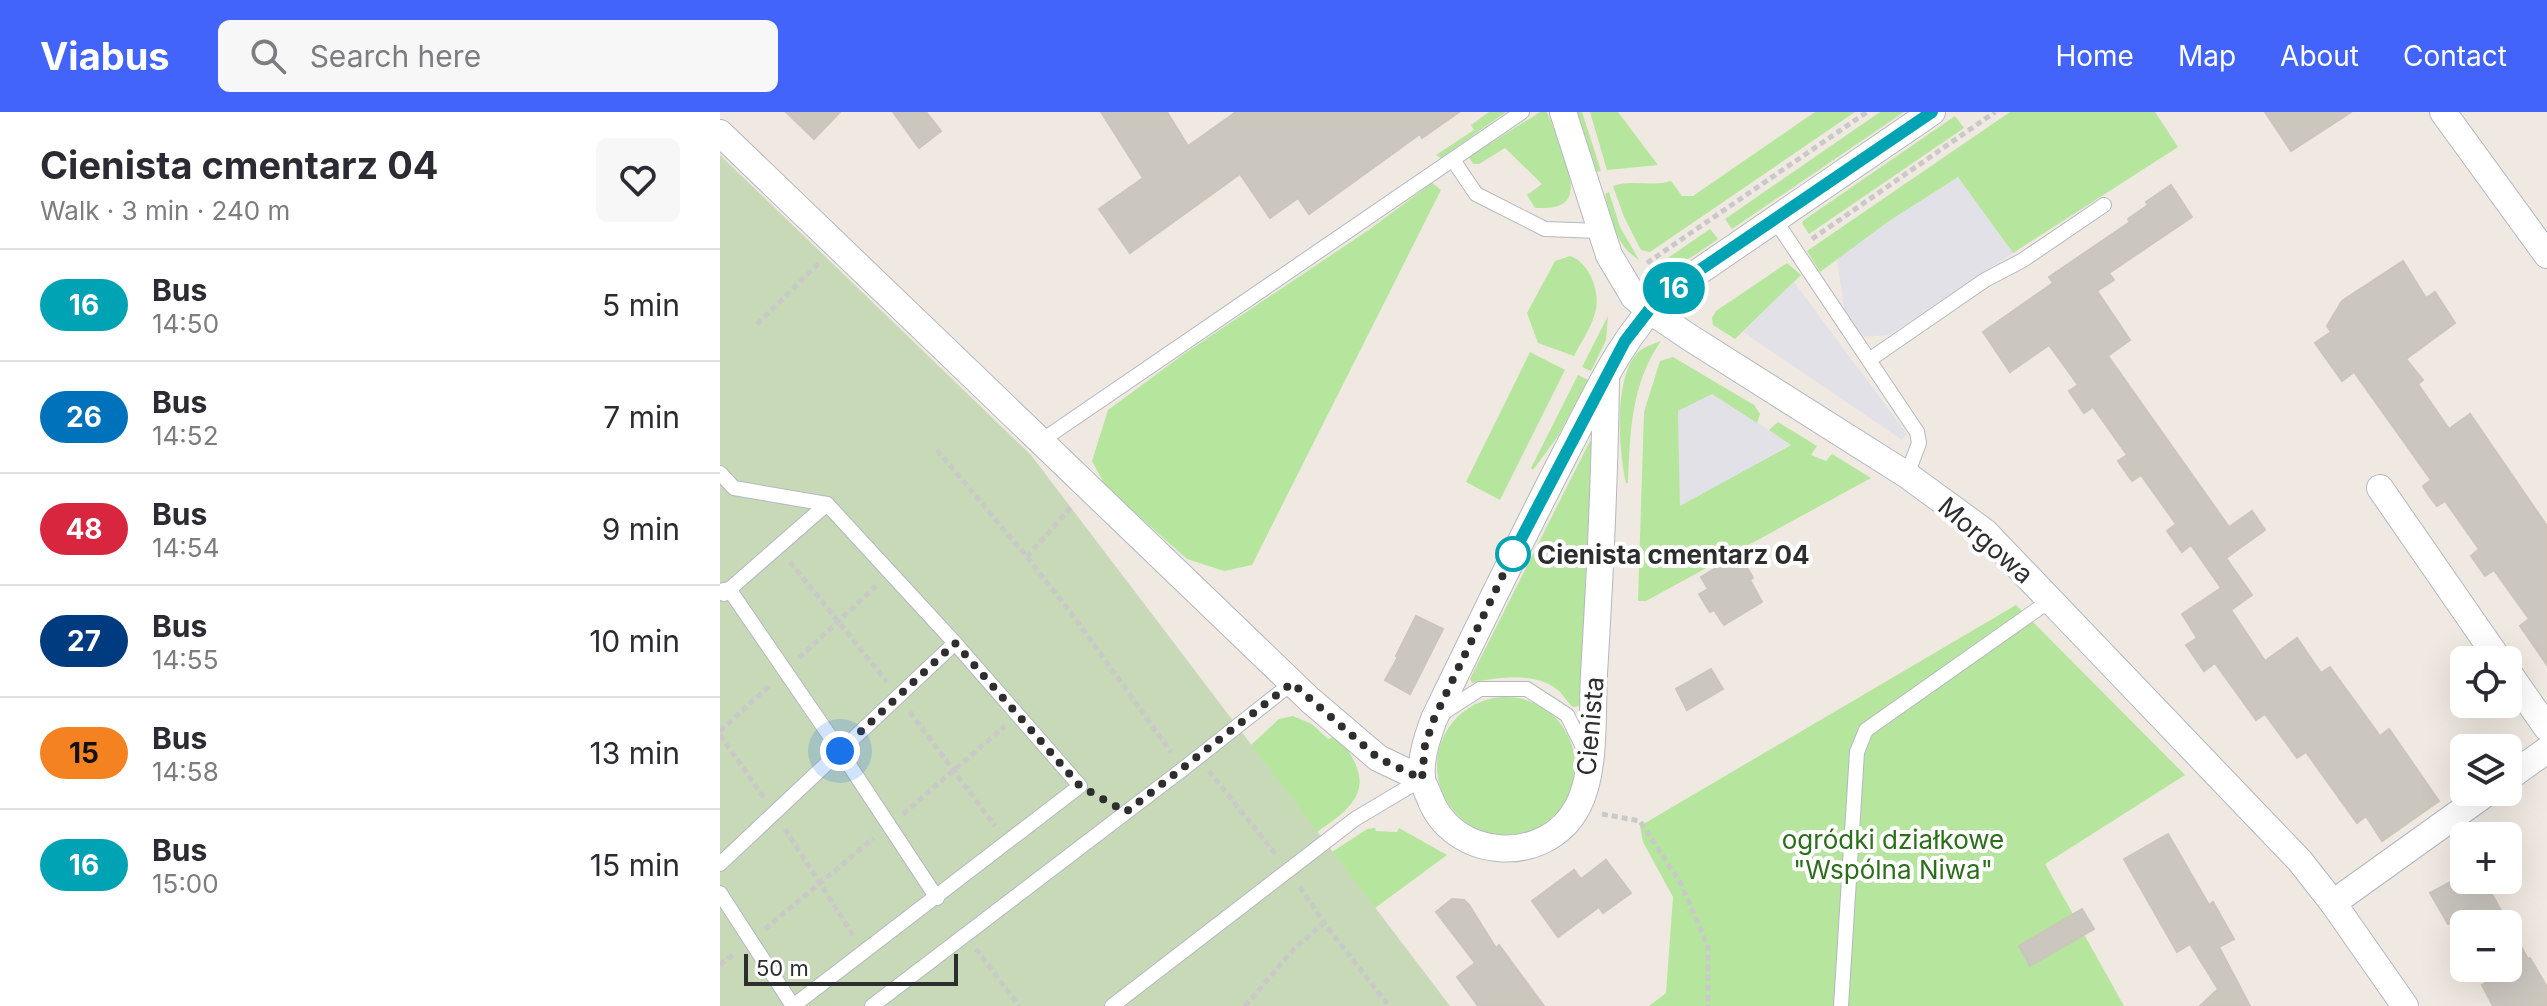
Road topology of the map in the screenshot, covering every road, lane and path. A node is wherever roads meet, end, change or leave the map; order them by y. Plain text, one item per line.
1 (1522, 112) edge
2 (1563, 112) edge
3 (1867, 112) edge
4 (1932, 112) edge
5 (1995, 112) edge
6 (2443, 112) edge
7 (720, 133) edge
8 (1453, 160) junction
9 (2104, 205) dead end
10 (1775, 220) junction
11 (1600, 231) junction
12 (837, 245) junction
13 (1795, 251) junction
14 (2547, 255) edge
15 (1647, 263) dead end
16 (1649, 310) junction
17 (757, 324) dead end
18 (1869, 360) junction
19 (1606, 376) junction
20 (1041, 441) junction
21 (937, 450) dead end
22 (720, 473) edge
23 (1907, 475) junction
24 (2380, 488) dead end
25 (1091, 490) junction
26 (827, 504) junction
27 (1027, 557) junction
28 (891, 571) junction
29 (723, 593) edge
30 (2052, 599) junction
31 (955, 643) junction
32 (2489, 646) edge
33 (786, 671) junction
34 (1292, 683) junction
35 (2522, 692) edge
36 (1017, 715) junction
37 (1434, 719) junction
38 (2547, 728) edge
39 (720, 733) edge
40 (2547, 750) edge
41 (840, 751) junction
42 (1590, 761) junction
43 (2522, 768) edge
44 (1183, 769) junction
45 (1422, 779) junction
46 (2468, 806) edge
47 (1577, 809) junction
48 (774, 813) junction
49 (889, 825) junction
50 (720, 864) edge
51 (820, 883) junction
52 (720, 893) edge
53 (937, 898) junction
54 (2333, 903) junction
55 (1324, 923) dead end
56 (751, 941) junction
57 (864, 953) junction
58 (720, 965) edge
59 (793, 1006) edge
60 (872, 1006) edge
61 (1112, 1006) edge
62 (1245, 1006) edge
63 (1708, 1006) edge
64 (1841, 1006) edge
65 (2405, 1006) edge

1 - 8 lane
2 - 11 street, Morgowa
3 - 15 path
4 - 10 street, Cienista
5 - 13 path
6 - 14 street
7 - 12 street
8 - 11 lane
8 - 20 lane
9 - 18 lane
10 - 13 lane
10 - 16 street, Cienista
11 - 16 street, Morgowa
12 - 17 path
12 - 20 street
13 - 18 lane
16 - 19 street, Cienista
16 - 23 street, Morgowa
18 - 23 lane
19 - 37 street, Cienista
19 - 42 street, Cienista
20 - 25 street
21 - 27 path
22 - 26 lane
23 - 30 street, Morgowa
24 - 32 street
25 - 27 path
25 - 34 street
26 - 28 lane
26 - 29 lane
27 - 44 path
28 - 31 lane
28 - 33 path
29 - 33 lane
30 - 54 street, Morgowa
30 - 64 lane
31 - 36 lane
31 - 41 lane
33 - 39 path
33 - 41 lane
34 - 44 lane
34 - 45 street
35 - 38 street
36 - 49 path
36 - 53 lane
37 - 42 lane
37 - 45 street, Cienista
39 - 48 path
40 - 43 street
41 - 48 lane
41 - 49 lane
42 - 47 street, Cienista
44 - 60 lane
45 - 47 street, Cienista
45 - 61 lane
46 - 54 street
47 - 63 path
48 - 50 lane
48 - 51 path
49 - 51 path
49 - 53 lane
51 - 56 path
51 - 57 path
52 - 56 lane
53 - 57 lane
54 - 65 street, Morgowa
55 - 62 path
56 - 58 path
56 - 59 lane
57 - 59 lane

